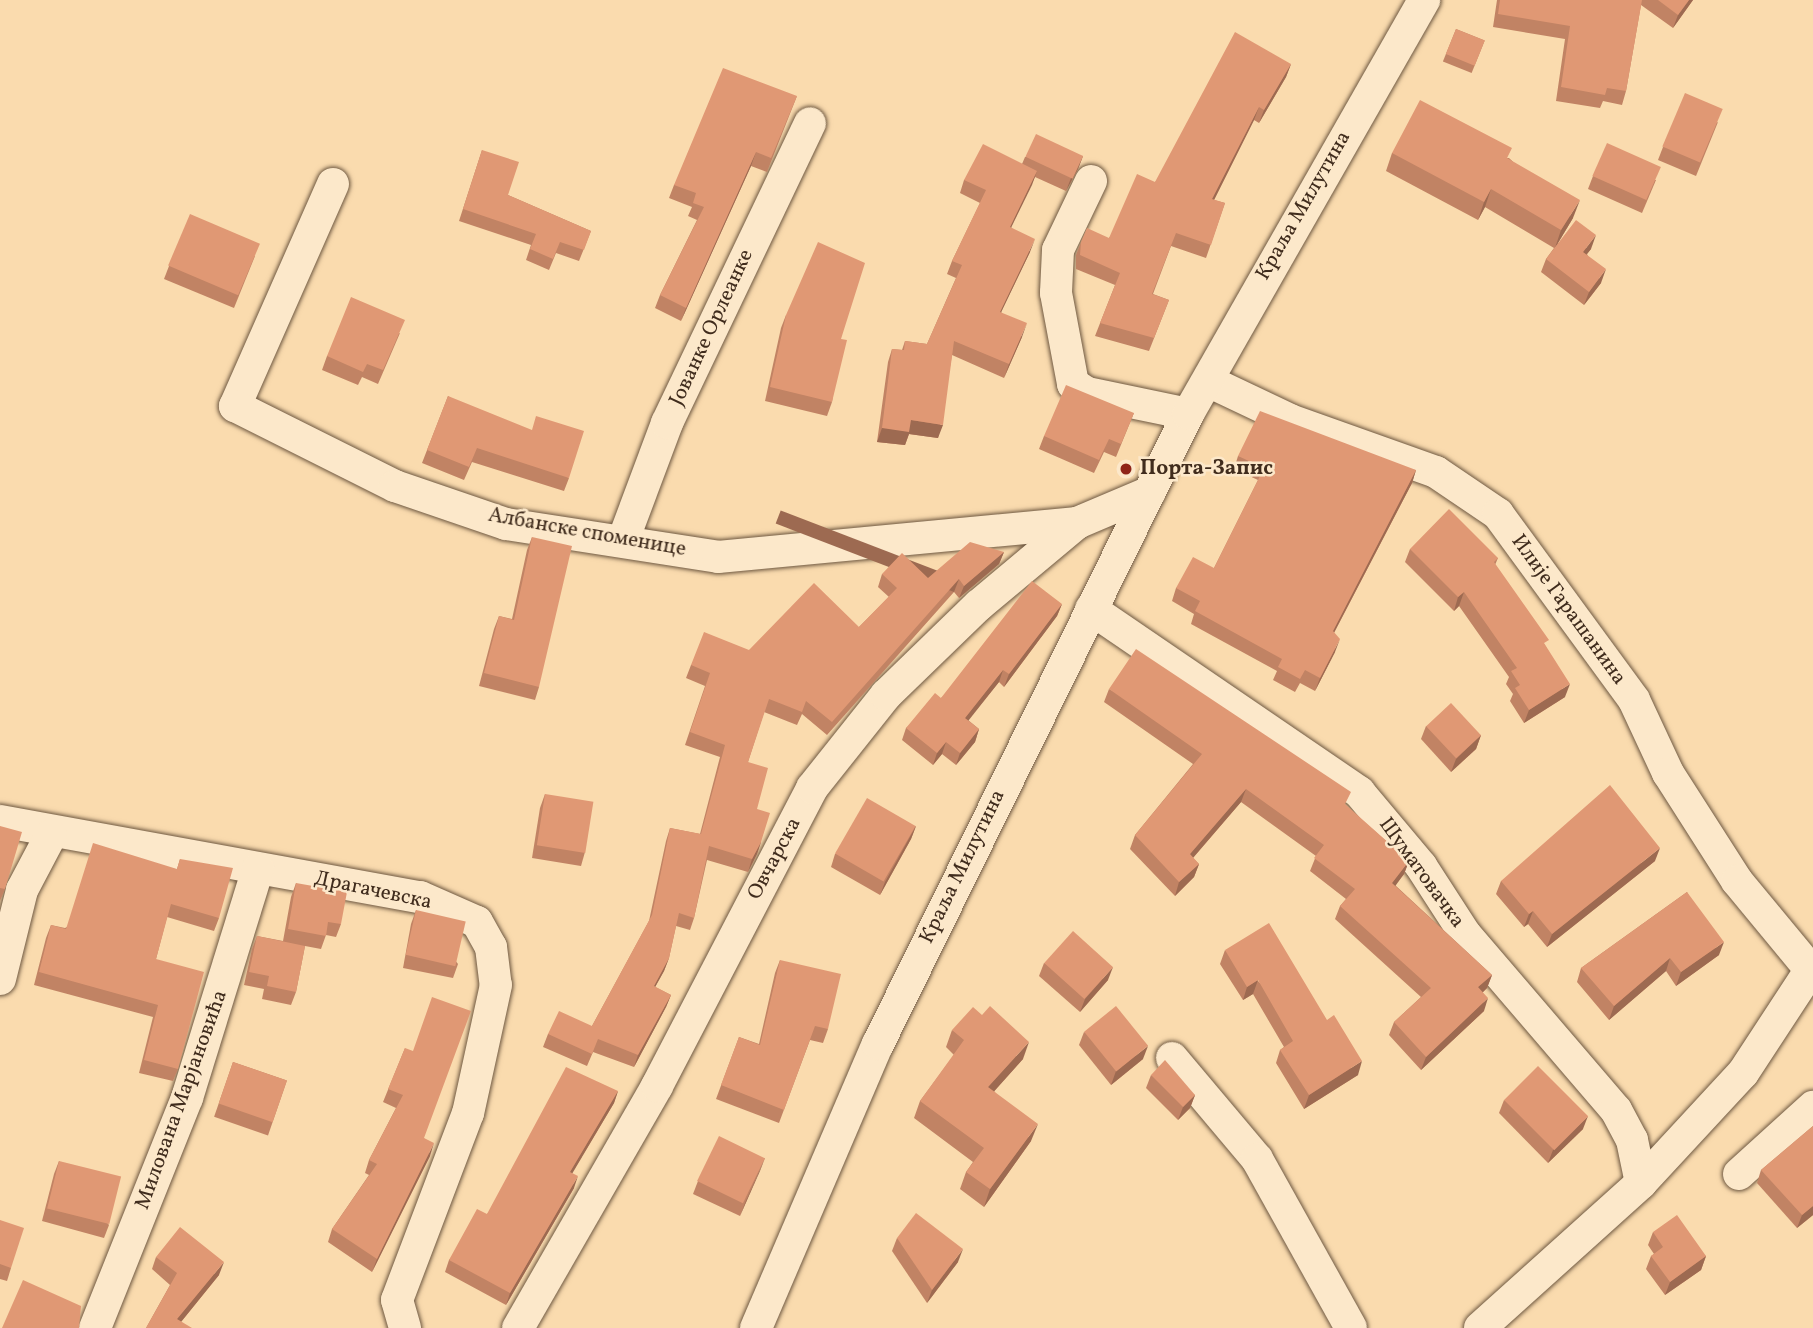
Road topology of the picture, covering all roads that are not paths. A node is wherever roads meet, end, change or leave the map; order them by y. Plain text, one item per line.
1 (1424, 0) edge
2 (810, 123) dead end
3 (1091, 181) dead end
4 (333, 184) dead end
5 (1208, 381) junction
6 (1188, 414) junction
7 (1150, 492) junction
8 (1077, 523) junction
9 (624, 538) junction
10 (1091, 609) junction
11 (0, 821) edge
12 (51, 835) junction
13 (258, 869) junction
14 (1811, 972) edge
15 (0, 979) edge
16 (1172, 1058) dead end
17 (1813, 1107) edge
18 (1739, 1174) dead end
19 (1641, 1183) junction
20 (95, 1328) edge
21 (405, 1328) edge
22 (517, 1328) edge
23 (756, 1328) edge
24 (1351, 1328) edge
25 (1480, 1328) edge

1 - 5 street, Краља Милутина
2 - 9 street, Јованке Орлеанке
3 - 6 street
4 - 9 street, Албанске споменице
5 - 6 street, Краља Милутина
5 - 14 street, Илије Гарашанина
6 - 7 street, Краља Милутина
7 - 8 street, Овчарска
7 - 10 street, Краља Милутина
8 - 9 street, Албанске споменице
8 - 22 street, Овчарска
10 - 19 street, Шуматовачка
10 - 23 street, Краља Милутина
11 - 12 street, Драгачевска
12 - 13 street, Драгачевска
12 - 15 street
13 - 20 street, Милована Марјановића
13 - 21 street, Драгачевска
14 - 19 street
16 - 24 street
17 - 18 street
19 - 25 street

